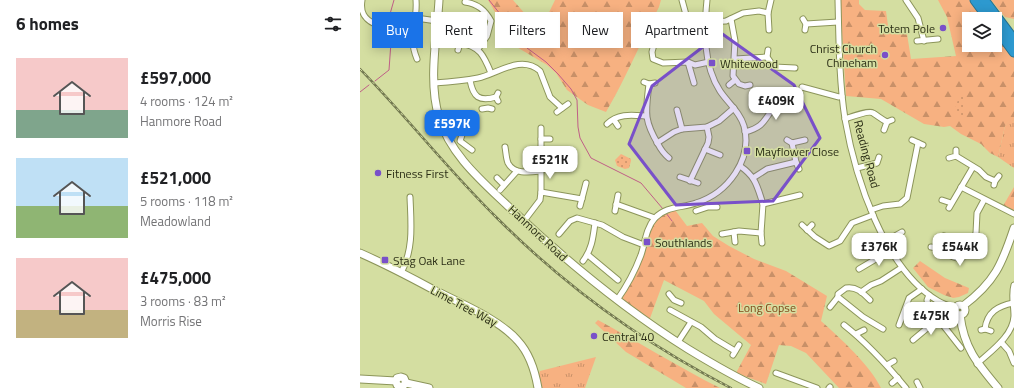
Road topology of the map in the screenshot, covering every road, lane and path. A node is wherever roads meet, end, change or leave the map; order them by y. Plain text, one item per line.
1 (362, 0) edge
2 (416, 0) edge
3 (439, 0) edge
4 (682, 0) edge
5 (707, 0) edge
6 (771, 0) edge
7 (838, 0) edge
8 (906, 0) edge
9 (974, 0) edge
10 (984, 0) edge
11 (464, 1) edge
12 (462, 8) dead end
13 (416, 12) edge
14 (438, 12) edge
15 (685, 12) edge
16 (706, 12) edge
17 (983, 12) edge
18 (768, 13) junction
19 (361, 14) edge
20 (731, 19) junction
21 (723, 21) edge
22 (838, 22) junction
23 (372, 23) edge
24 (805, 24) dead end
25 (769, 30) dead end
26 (1002, 36) edge
27 (938, 39) dead end
28 (1014, 40) edge
29 (916, 41) dead end
30 (924, 41) junction
31 (410, 48) edge
32 (434, 48) edge
33 (475, 48) edge
34 (653, 48) edge
35 (706, 48) edge
36 (478, 49) junction
37 (768, 50) dead end
38 (1014, 52) edge
39 (767, 57) junction
40 (416, 59) dead end
41 (735, 59) junction
42 (688, 62) junction
43 (709, 62) junction
44 (795, 68) dead end
45 (491, 73) junction
46 (470, 80) junction
47 (691, 80) dead end
48 (737, 82) junction
49 (434, 83) junction
50 (656, 83) dead end
51 (729, 85) dead end
52 (750, 85) dead end
53 (802, 87) dead end
54 (842, 96) junction
55 (497, 97) dead end
56 (486, 100) junction
57 (568, 104) dead end
58 (798, 106) dead end
59 (562, 108) junction
60 (734, 108) junction
61 (487, 109) dead end
62 (677, 110) dead end
63 (558, 112) dead end
64 (646, 116) junction
65 (845, 119) junction
66 (614, 120) junction
67 (608, 124) dead end
68 (618, 126) dead end
69 (707, 127) junction
70 (541, 128) dead end
71 (464, 129) dead end
72 (682, 129) junction
73 (884, 130) dead end
74 (745, 132) junction
75 (541, 139) junction
76 (550, 139) dead end
77 (805, 140) dead end
78 (912, 140) dead end
79 (657, 143) junction
80 (506, 146) dead end
81 (706, 149) junction
82 (956, 150) dead end
83 (459, 154) junction
84 (720, 155) dead end
85 (558, 156) junction
86 (567, 156) dead end
87 (956, 156) junction
88 (879, 157) dead end
89 (541, 158) junction
90 (669, 158) dead end
91 (949, 158) dead end
92 (796, 162) junction
93 (559, 163) dead end
94 (740, 166) junction
95 (973, 167) junction
96 (799, 168) dead end
97 (857, 168) junction
98 (517, 171) junction
99 (541, 171) junction
100 (999, 176) dead end
101 (680, 177) dead end
102 (497, 178) dead end
103 (753, 178) junction
104 (690, 181) junction
105 (586, 183) dead end
106 (698, 183) dead end
107 (504, 185) junction
108 (961, 187) junction
109 (500, 190) dead end
110 (791, 190) dead end
111 (541, 192) junction
112 (618, 195) dead end
113 (800, 195) dead end
114 (410, 197) dead end
115 (793, 197) junction
116 (707, 198) junction
117 (582, 199) junction
118 (942, 200) dead end
119 (984, 200) junction
120 (616, 204) junction
121 (762, 204) junction
122 (580, 206) dead end
123 (708, 206) junction
124 (717, 207) dead end
125 (696, 210) dead end
126 (615, 211) dead end
127 (872, 213) junction
128 (1014, 214) edge
129 (655, 218) junction
130 (524, 221) junction
131 (595, 223) junction
132 (812, 224) dead end
133 (802, 225) dead end
134 (1014, 228) edge
135 (807, 230) junction
136 (564, 232) dead end
137 (734, 232) junction
138 (761, 232) junction
139 (902, 232) dead end
140 (722, 234) dead end
141 (944, 236) dead end
142 (970, 239) junction
143 (735, 242) dead end
144 (762, 243) dead end
145 (978, 244) dead end
146 (644, 245) junction
147 (889, 245) junction
148 (829, 246) junction
149 (931, 247) dead end
150 (938, 248) junction
151 (879, 250) dead end
152 (828, 252) dead end
153 (360, 253) edge
154 (588, 255) junction
155 (583, 261) dead end
156 (902, 268) junction
157 (615, 269) dead end
158 (859, 269) dead end
159 (401, 273) junction
160 (610, 273) junction
161 (618, 280) dead end
162 (1014, 285) edge
163 (922, 289) junction
164 (861, 292) junction
165 (669, 294) dead end
166 (929, 295) junction
167 (838, 297) junction
168 (618, 300) junction
169 (674, 300) junction
170 (870, 300) dead end
171 (681, 303) dead end
172 (1013, 303) junction
173 (963, 306) junction
174 (830, 307) dead end
175 (955, 308) junction
176 (960, 315) junction
177 (938, 319) junction
178 (691, 322) junction
179 (1014, 322) edge
180 (844, 325) dead end
181 (899, 325) dead end
182 (882, 327) dead end
183 (864, 330) dead end
184 (985, 330) dead end
185 (856, 334) junction
186 (913, 341) dead end
187 (678, 342) junction
188 (1001, 342) junction
189 (739, 345) dead end
190 (962, 348) dead end
191 (894, 361) dead end
192 (1014, 363) edge
193 (977, 364) junction
194 (887, 365) junction
195 (776, 373) dead end
196 (898, 378) junction
197 (360, 379) edge
198 (917, 382) dead end
199 (892, 383) dead end
200 (428, 388) edge
201 (538, 388) edge
202 (759, 388) edge
203 (817, 388) edge
204 (906, 388) edge
205 (920, 388) edge
206 (998, 388) edge

1 - 19 street
2 - 13 street
3 - 14 street, Hanmore Road
4 - 15 street
5 - 16 street
6 - 18 street
7 - 22 street, Reading Road
8 - 30 street
9 - 17 highway
10 - 28 highway
11 - 12 street
11 - 36 street
18 - 20 street
18 - 25 street
19 - 23 street
20 - 21 street
20 - 41 street
22 - 24 street
22 - 54 street, Reading Road
26 - 38 highway
27 - 30 street
29 - 30 street
31 - 40 street
32 - 49 street, Hanmore Road
33 - 36 street
34 - 42 street
35 - 43 street
36 - 45 street
37 - 39 street
39 - 41 street
39 - 44 street
41 - 48 street
42 - 43 street
42 - 47 street
43 - 60 street
45 - 46 street
45 - 59 street
46 - 49 street
46 - 56 street
48 - 51 street
48 - 52 street
49 - 83 street, Hanmore Road
50 - 64 street
53 - 54 street
54 - 65 street, Reading Road
55 - 56 street
56 - 61 street
57 - 59 street
58 - 74 street
59 - 63 street
60 - 69 street
60 - 74 street
62 - 72 street
64 - 66 street
64 - 79 street
65 - 73 street
65 - 97 street, Reading Road
66 - 67 street
66 - 68 street
69 - 72 street
69 - 81 street
70 - 75 street
71 - 83 street
72 - 79 street
74 - 94 street
75 - 76 street
75 - 89 street
77 - 92 street
78 - 127 street
79 - 90 street
80 - 98 street
81 - 84 street
81 - 104 street
82 - 87 street
83 - 130 street, Hanmore Road
85 - 86 street
85 - 89 street
85 - 93 street
87 - 91 street
87 - 95 street
88 - 97 street
89 - 99 street
92 - 96 street
92 - 103 street
94 - 103 street
94 - 116 street
95 - 100 street
95 - 108 street
97 - 127 street, Reading Road
98 - 99 street
98 - 107 street
99 - 111 street
101 - 104 street
102 - 107 street
103 - 121 street
104 - 106 street
105 - 117 street
107 - 109 street
108 - 118 street
108 - 119 street
110 - 115 street
111 - 117 street
111 - 130 street
112 - 120 street
113 - 115 street
114 - 159 street
115 - 121 street
116 - 123 street
116 - 129 street
117 - 122 street
119 - 128 street
119 - 142 street
120 - 126 street
120 - 129 street
121 - 138 street
123 - 124 street
123 - 125 street
127 - 147 street, Reading Road
127 - 148 street
129 - 146 street
130 - 168 street, Hanmore Road
131 - 136 street
131 - 146 street
131 - 154 street
132 - 135 street
133 - 135 street
134 - 173 street
135 - 148 street
137 - 138 street
137 - 140 street
137 - 143 street
138 - 144 street
139 - 147 street
141 - 150 street
142 - 145 street
142 - 150 street
146 - 168 street
147 - 151 street
147 - 156 street, Reading Road
147 - 158 street
148 - 152 street
149 - 150 street
153 - 159 street, Lime Tree Way
154 - 155 street
154 - 160 street
156 - 163 street, Reading Road
156 - 164 street
157 - 160 street
159 - 201 street, Lime Tree Way
160 - 161 street
162 - 172 street
163 - 166 street, Reading Road
163 - 181 street
164 - 167 street
164 - 170 street
165 - 169 street
166 - 175 street, Reading Road
166 - 177 street
167 - 174 street
167 - 182 street
168 - 187 street, Hanmore Road
169 - 171 street
169 - 178 street
172 - 179 street
172 - 184 street
173 - 175 street
173 - 176 street
175 - 176 street
176 - 193 street
177 - 186 street
177 - 190 street
178 - 187 street
178 - 189 street
179 - 188 street
180 - 185 street
183 - 185 street
185 - 194 street
187 - 202 street, Hanmore Road
188 - 192 street
188 - 193 street
191 - 194 street
193 - 206 street
194 - 196 street
195 - 203 street
196 - 199 street
196 - 204 street
197 - 200 street
198 - 205 street

